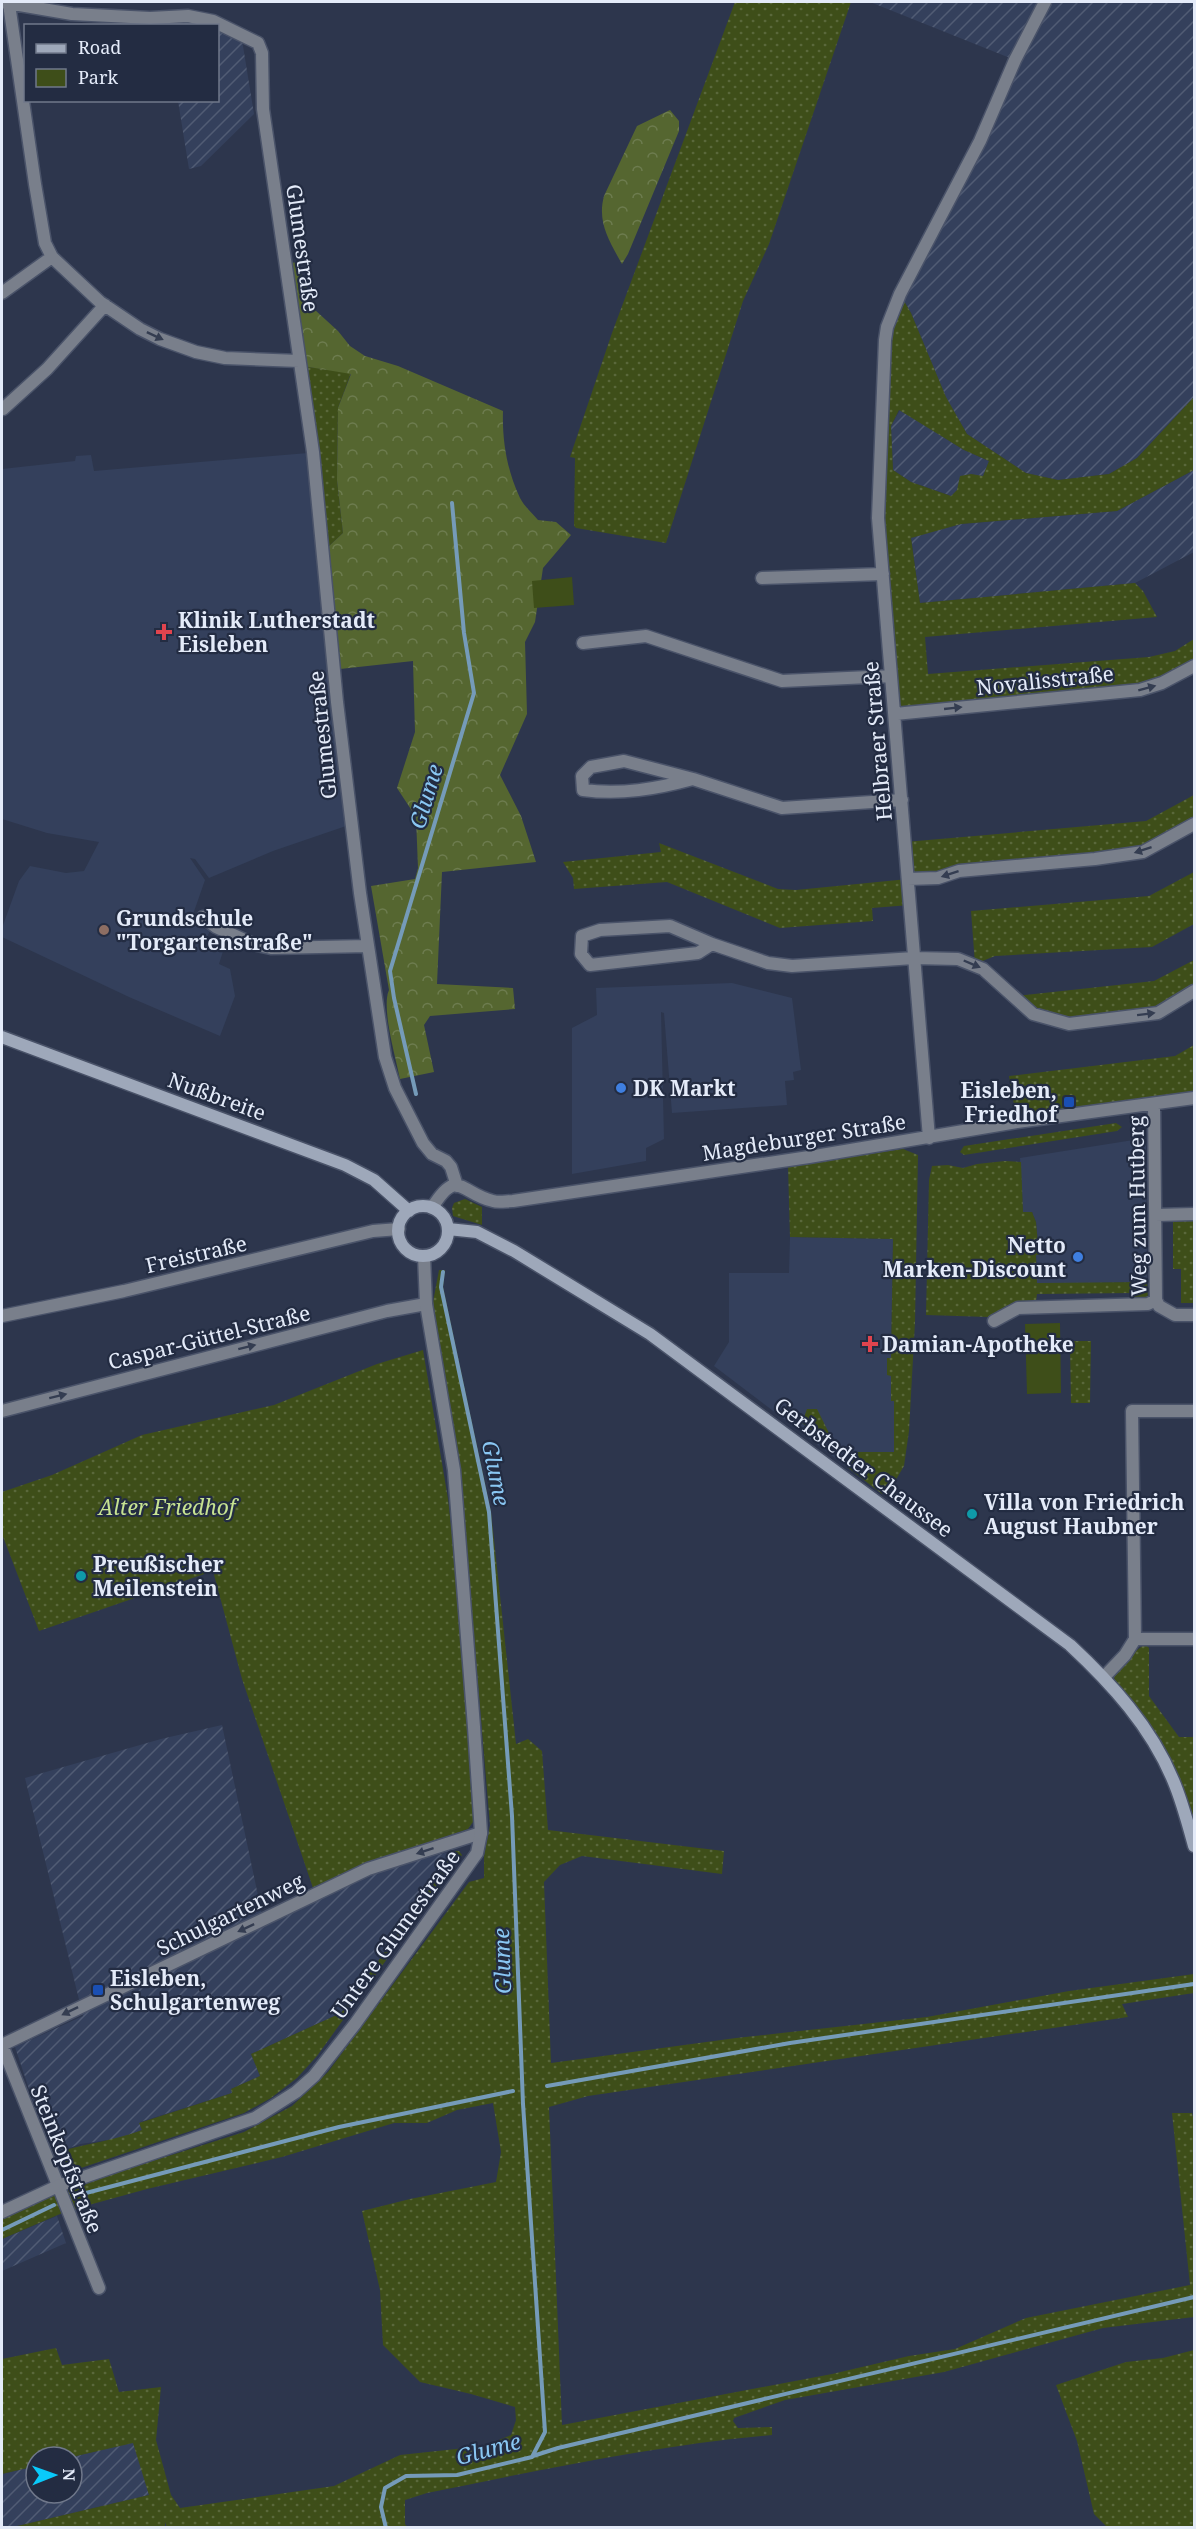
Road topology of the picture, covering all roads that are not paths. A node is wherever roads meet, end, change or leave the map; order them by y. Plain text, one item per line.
1 (1045, 2) edge
2 (5, 3) edge
3 (72, 8) edge
4 (52, 257) junction
5 (2, 293) edge
6 (105, 305) junction
7 (299, 361) junction
8 (3, 409) dead end
9 (883, 574) junction
10 (762, 578) dead end
11 (583, 643) dead end
12 (1194, 666) edge
13 (891, 676) junction
14 (895, 714) junction
15 (693, 779) junction
16 (902, 800) junction
17 (1194, 824) edge
18 (908, 879) junction
19 (203, 917) dead end
20 (712, 944) junction
21 (368, 946) junction
22 (914, 958) junction
23 (1194, 991) edge
24 (2, 1036) edge
25 (1194, 1098) edge
26 (1154, 1104) junction
27 (929, 1138) junction
28 (457, 1186) junction
29 (432, 1208) junction
30 (409, 1211) junction
31 (1194, 1214) edge
32 (1156, 1215) junction
33 (399, 1229) junction
34 (448, 1229) junction
35 (424, 1256) junction
36 (1157, 1303) junction
37 (426, 1304) junction
38 (1194, 1315) edge
39 (2, 1316) edge
40 (994, 1321) dead end
41 (2, 1411) edge
42 (1194, 1412) edge
43 (1135, 1638) junction
44 (1194, 1639) edge
45 (1104, 1677) junction
46 (481, 1833) junction
47 (1194, 1846) edge
48 (2, 2045) edge
49 (60, 2190) junction
50 (2, 2212) edge
51 (99, 2288) dead end

1 - 9 street, Helbraer Straße
2 - 3 street
2 - 4 street
3 - 7 street, Glumestraße
4 - 5 street
4 - 6 street
6 -> 7 street
6 - 8 street
7 - 21 street, Glumestraße
9 - 10 street
9 - 13 street, Helbraer Straße
11 - 13 street
14 -> 12 street, Novalisstraße
13 - 14 street, Helbraer Straße
14 - 16 street, Helbraer Straße
15 - 15 street
15 - 16 street
16 - 18 street, Helbraer Straße
17 -> 18 street
18 - 22 street, Helbraer Straße
19 - 21 street
20 - 20 street
20 - 22 street
21 - 28 street, Glumestraße
22 -> 23 street
22 - 27 street, Helbraer Straße
24 - 30 main road, Nußbreite
25 - 26 street, Magdeburger Straße
26 - 27 street, Magdeburger Straße
26 - 32 street, Weg zum Hutberg
27 - 28 street, Magdeburger Straße
28 - 29 street
29 - 30 main road
29 - 34 main road
30 - 33 main road
31 - 32 street
32 - 36 street, Weg zum Hutberg
33 - 35 main road
33 - 39 street, Freistraße
34 - 35 main road
34 - 45 main road, Gerbstedter Chaussee
35 - 37 street
36 - 38 street
36 - 40 street
41 -> 37 street, Caspar-Güttel-Straße
37 - 46 street, Untere Glumestraße
42 - 43 street
43 - 44 street
43 - 45 street
45 - 47 main road, Gerbstedter Chaussee
46 -> 48 street, Schulgartenweg
46 - 49 street, Untere Glumestraße
48 - 49 street, Steinkopfstraße
49 - 50 street, Untere Glumestraße
49 - 51 street, Steinkopfstraße

